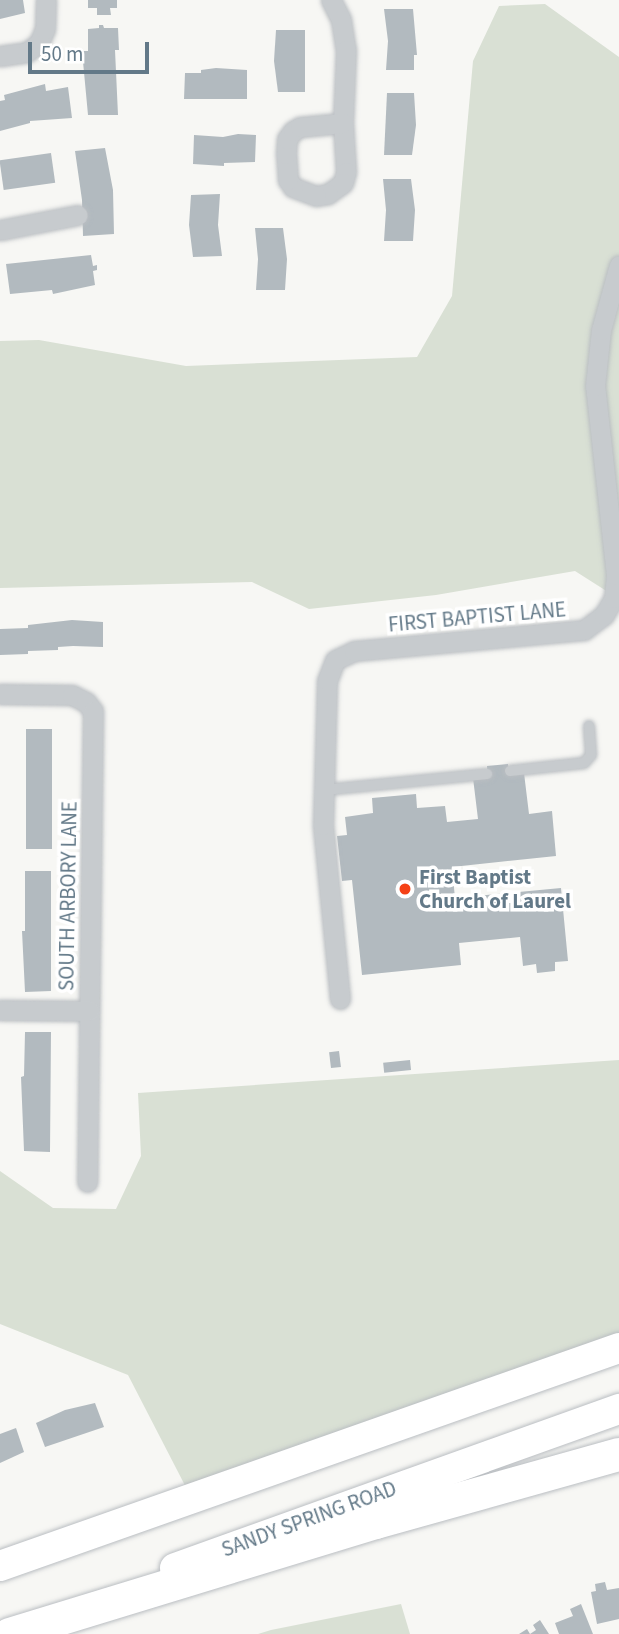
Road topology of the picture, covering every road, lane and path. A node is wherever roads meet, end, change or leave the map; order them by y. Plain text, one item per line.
1 (46, 0) edge
2 (331, 0) edge
3 (0, 57) edge
4 (344, 124) dead end
5 (78, 215) dead end
6 (0, 230) edge
7 (619, 265) edge
8 (0, 694) edge
9 (589, 726) dead end
10 (510, 771) dead end
11 (487, 774) dead end
12 (324, 790) junction
13 (340, 999) dead end
14 (0, 1010) edge
15 (89, 1011) junction
16 (87, 1182) dead end
17 (619, 1348) edge
18 (619, 1409) edge
19 (619, 1454) edge
20 (0, 1566) edge
21 (1, 1634) edge
22 (9, 1634) edge

1 - 3 street
2 - 4 street
5 - 6 street
7 - 12 street, FIRST BAPTIST LANE
8 - 15 street, SOUTH ARBORY LANE
9 - 10 lane
11 - 12 lane
12 - 13 street, FIRST BAPTIST LANE
14 - 15 street
15 - 16 street, SOUTH ARBORY LANE
17 - 20 main road
18 - 21 main road, SANDY SPRING ROAD
19 - 22 highway

